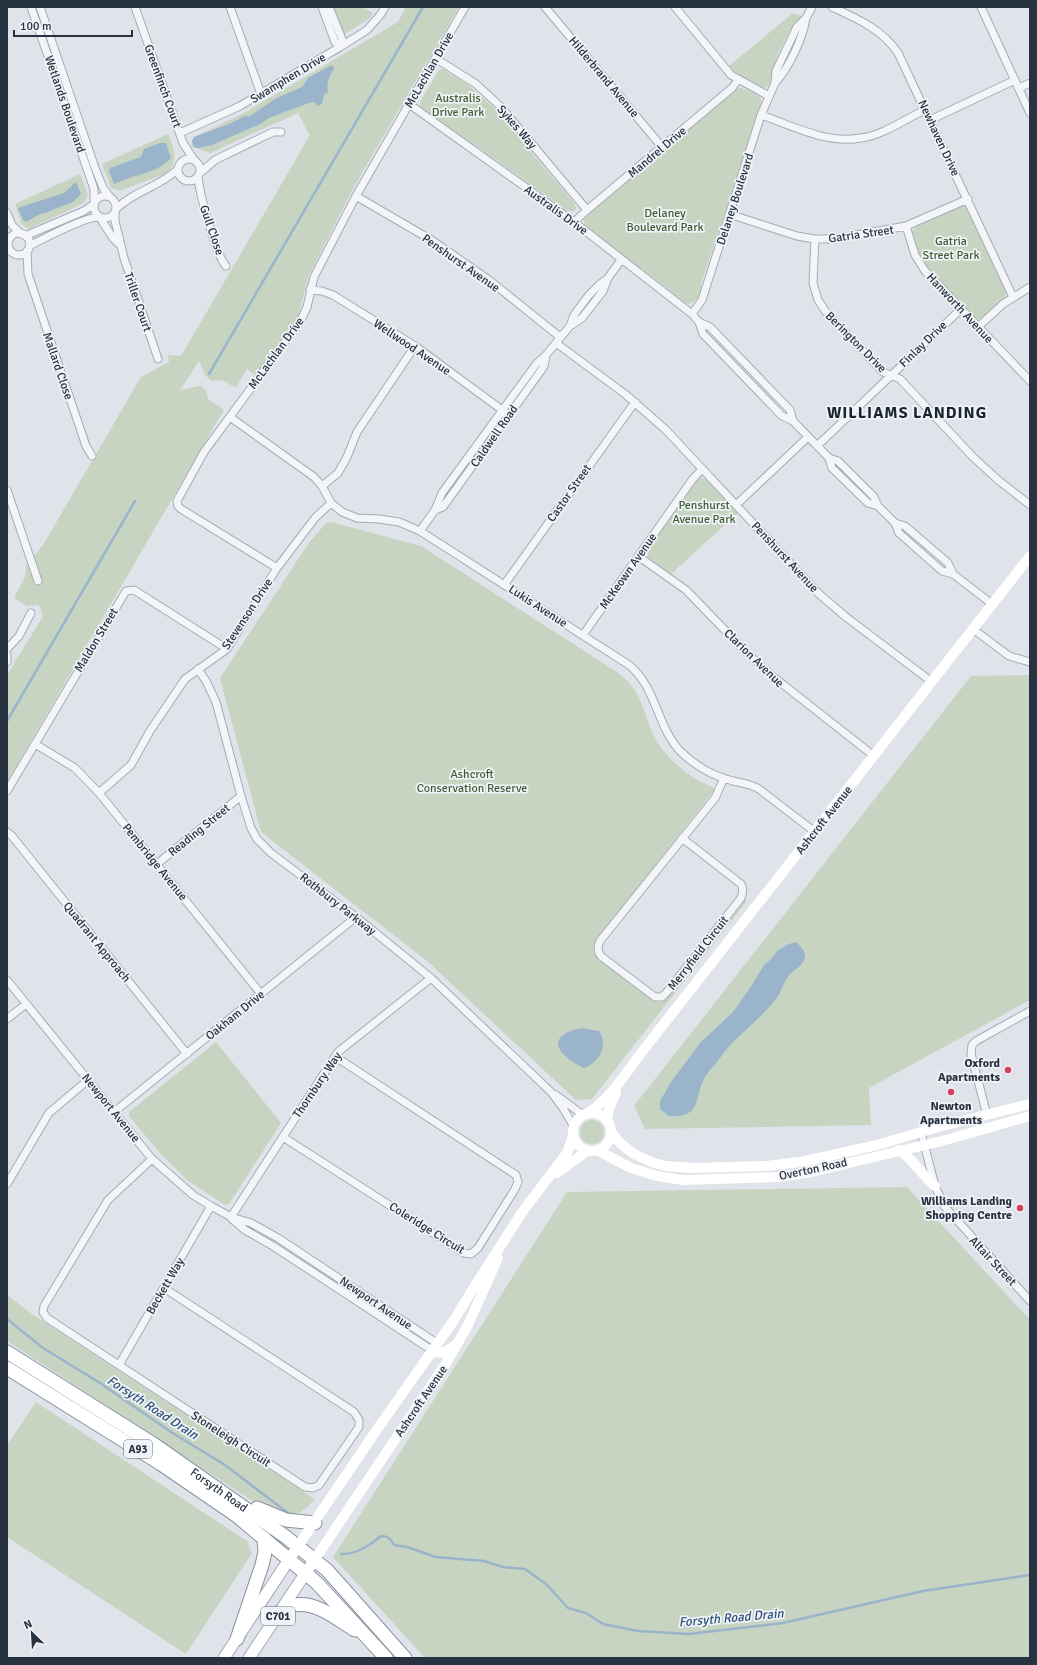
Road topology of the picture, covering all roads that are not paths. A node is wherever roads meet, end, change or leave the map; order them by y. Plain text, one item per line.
1 (31, 7) edge
2 (40, 7) edge
3 (135, 7) edge
4 (230, 7) edge
5 (322, 7) edge
6 (329, 7) edge
7 (385, 7) edge
8 (465, 7) edge
9 (545, 7) edge
10 (675, 7) edge
11 (812, 7) edge
12 (832, 7) edge
13 (981, 7) edge
14 (340, 47) junction
15 (435, 58) junction
16 (738, 80) junction
17 (1015, 80) junction
18 (1030, 83) edge
19 (1018, 88) junction
20 (261, 94) junction
21 (769, 96) junction
22 (409, 104) junction
23 (925, 110) junction
24 (1030, 113) edge
25 (761, 115) junction
26 (930, 120) junction
27 (281, 132) dead end
28 (180, 133) junction
29 (183, 143) junction
30 (662, 147) junction
31 (194, 160) junction
32 (215, 160) junction
33 (180, 162) junction
34 (177, 170) junction
35 (199, 175) junction
36 (184, 180) junction
37 (162, 182) junction
38 (200, 194) junction
39 (133, 196) junction
40 (356, 196) junction
41 (111, 198) junction
42 (968, 200) junction
43 (94, 203) junction
44 (587, 210) junction
45 (115, 211) junction
46 (729, 214) junction
47 (8, 216) edge
48 (100, 217) junction
49 (574, 222) junction
50 (906, 226) junction
51 (23, 235) junction
52 (815, 239) junction
53 (9, 240) edge
54 (120, 245) junction
55 (28, 249) junction
56 (12, 254) edge
57 (622, 260) junction
58 (226, 266) dead end
59 (28, 274) junction
60 (1030, 287) edge
61 (310, 290) junction
62 (1013, 297) junction
63 (961, 309) junction
64 (692, 314) junction
65 (699, 322) junction
66 (978, 327) junction
67 (558, 340) junction
68 (416, 346) junction
69 (546, 355) junction
70 (158, 359) dead end
71 (891, 375) junction
72 (1030, 381) edge
73 (635, 402) junction
74 (502, 410) junction
75 (509, 415) junction
76 (230, 417) junction
77 (793, 421) junction
78 (808, 437) junction
79 (817, 446) junction
80 (92, 456) dead end
81 (702, 468) junction
82 (322, 486) junction
83 (7, 490) edge
84 (331, 503) junction
85 (736, 505) junction
86 (1030, 505) edge
87 (435, 510) junction
88 (420, 531) junction
89 (638, 556) junction
90 (1030, 556) edge
91 (277, 568) junction
92 (38, 581) dead end
93 (504, 585) junction
94 (992, 604) junction
95 (31, 613) dead end
96 (973, 629) junction
97 (583, 635) junction
98 (227, 648) junction
99 (7, 649) edge
100 (7, 655) edge
101 (7, 662) edge
102 (1030, 662) edge
103 (198, 669) junction
104 (932, 682) junction
105 (35, 744) junction
106 (874, 756) junction
107 (724, 778) junction
108 (7, 791) edge
109 (99, 793) junction
110 (241, 796) junction
111 (7, 832) edge
112 (815, 832) junction
113 (682, 838) junction
114 (156, 864) junction
115 (356, 917) junction
116 (431, 978) junction
117 (7, 980) edge
118 (261, 994) junction
119 (26, 1004) junction
120 (1030, 1012) edge
121 (7, 1019) edge
122 (186, 1054) junction
123 (334, 1058) junction
124 (88, 1080) junction
125 (619, 1084) junction
126 (551, 1092) junction
127 (1030, 1104) edge
128 (114, 1112) junction
129 (585, 1114) junction
130 (987, 1115) junction
131 (1030, 1116) edge
132 (607, 1121) junction
133 (573, 1131) junction
134 (611, 1132) junction
135 (921, 1132) junction
136 (283, 1137) junction
137 (925, 1144) junction
138 (592, 1150) junction
139 (899, 1150) junction
140 (152, 1159) junction
141 (546, 1182) junction
142 (7, 1184) edge
143 (935, 1186) junction
144 (211, 1206) junction
145 (231, 1217) junction
146 (509, 1234) junction
147 (278, 1238) junction
148 (273, 1246) junction
149 (164, 1288) junction
150 (1030, 1301) edge
151 (459, 1341) junction
152 (435, 1348) junction
153 (7, 1352) edge
154 (119, 1365) junction
155 (7, 1368) edge
156 (218, 1488) junction
157 (314, 1522) junction
158 (264, 1538) junction
159 (298, 1546) junction
160 (315, 1559) junction
161 (289, 1560) junction
162 (306, 1573) junction
163 (281, 1611) junction
164 (237, 1639) junction
165 (370, 1640) junction
166 (224, 1658) edge
167 (249, 1658) edge
168 (386, 1658) edge
169 (405, 1658) edge

1 - 43 street, Wetlands Boulevard
2 - 41 street, Wetlands Boulevard
3 - 28 street, Greenfinch Court
4 - 20 street
5 - 14 street
6 - 14 street
7 - 14 street, Swamphen Drive
8 - 15 street, McLachlan Drive
9 - 30 street, Hilderbrand Avenue
10 - 16 street
11 - 21 street, Delaney Boulevard
12 - 23 street, Newhaven Drive
13 - 17 street
14 - 20 street, Swamphen Drive
15 - 22 street, McLachlan Drive
15 - 44 street, Sykes Way
16 - 21 street
16 - 30 street, Mandrel Drive
17 - 19 street
17 - 26 street
18 - 19 street
19 - 24 street
20 - 28 street, Swamphen Drive
21 - 25 street, Delaney Boulevard
22 - 40 street, McLachlan Drive
22 - 49 street, Australis Drive
23 - 25 street
23 - 26 street, Newhaven Drive
25 - 46 street, Delaney Boulevard
26 - 42 street, Newhaven Drive
27 - 32 street
28 - 29 street, Greenfinch Court
29 - 31 street, Greenfinch Court
29 - 33 street, Greenfinch Court
30 - 44 street, Mandrel Drive
31 - 32 street
31 - 33 street
31 - 35 street
32 - 35 street
33 - 34 street
34 - 36 street
34 - 37 street
35 - 36 street
35 - 38 street, Gull Close
36 - 37 street
36 - 38 street, Gull Close
37 - 39 street
38 - 58 street, Gull Close
39 - 41 street
39 - 45 street
40 - 61 street, McLachlan Drive
40 - 67 street, Penshurst Avenue
41 - 43 street
41 - 45 street
42 - 50 street, Gatria Street
42 - 62 street, Newhaven Drive
43 - 48 street
43 - 51 street
44 - 49 street, Mandrel Drive
45 - 48 street
45 - 54 street, Triller Court
46 - 52 street, Gatria Street
46 - 64 street, Delaney Boulevard
47 - 51 street
47 - 53 street
48 - 54 street, Triller Court
48 - 55 street
49 - 57 street, Australis Drive
50 - 52 street, Gatria Street
50 - 63 street, Hanworth Avenue
51 - 53 street
51 - 55 street
52 - 71 street, Berington Drive
53 - 56 street
54 - 70 street, Triller Court
55 - 56 street
55 - 59 street, Mallard Close
56 - 59 street, Mallard Close
57 - 64 street, Australis Drive
57 - 67 street, Caldwell Road
59 - 80 street, Mallard Close
60 - 62 street
61 - 68 street, Wellwood Avenue
61 - 76 street, McLachlan Drive
62 - 66 street
63 - 66 street, Hanworth Avenue
63 - 71 street, Finlay Drive
64 - 65 street, Australis Drive
65 - 77 street, Australis Drive
65 - 77 street, Australis Drive
66 - 72 street, Hanworth Avenue
67 - 69 street, Caldwell Road
67 - 73 street, Penshurst Avenue
68 - 74 street, Wellwood Avenue
68 - 82 street
69 - 74 street, Caldwell Road
69 - 75 street, Caldwell Road
71 - 79 street, Finlay Drive
71 - 86 street, Berington Drive
73 - 81 street, Penshurst Avenue
73 - 93 street, Castor Street
74 - 75 street, Wellwood Avenue
74 - 87 street, Caldwell Road
75 - 87 street, Caldwell Road
76 - 82 street, Lukis Avenue
76 - 91 street, McLachlan Drive
77 - 78 street, Australis Drive
78 - 79 street, Australis Drive
78 - 85 street
79 - 94 street, Australis Drive
81 - 85 street, Penshurst Avenue
81 - 89 street, McKeown Avenue
82 - 84 street, Lukis Avenue
83 - 92 street
84 - 88 street, Lukis Avenue
84 - 91 street, Stevenson Drive
85 - 104 street, Penshurst Avenue
87 - 88 street, Caldwell Road
88 - 93 street, Lukis Avenue
89 - 97 street, McKeown Avenue
89 - 106 street, Clarion Avenue
90 - 94 main road, Ashcroft Avenue
91 - 98 street, Stevenson Drive
93 - 97 street, Lukis Avenue
94 - 96 main road, Ashcroft Avenue
95 - 99 street
96 - 102 street
96 - 104 main road, Ashcroft Avenue
97 - 107 street, Lukis Avenue
98 - 103 street, Stevenson Drive
98 - 105 street, Maldon Street
100 - 101 street
103 - 109 street, Stevenson Drive
103 - 110 street, Rothbury Parkway
104 - 106 main road, Ashcroft Avenue
105 - 108 street, Maldon Street
105 - 109 street, Pembridge Avenue
106 - 112 main road, Ashcroft Avenue
107 - 112 street, Lukis Avenue
107 - 113 street, Merryfield Circuit
109 - 114 street, Pembridge Avenue
110 - 114 street, Reading Street
110 - 115 street, Rothbury Parkway
111 - 122 street, Quadrant Approach
112 - 125 main road, Ashcroft Avenue
113 - 113 street, Merryfield Circuit
114 - 118 street, Pembridge Avenue
115 - 116 street, Rothbury Parkway
115 - 118 street, Oakham Drive
116 - 123 street, Thornbury Way
116 - 126 street, Rothbury Parkway
117 - 119 street, Newport Avenue
118 - 122 street, Oakham Drive
119 - 121 street
119 - 124 street, Newport Avenue
120 - 130 street
122 - 128 street, Oakham Drive
123 - 136 street, Thornbury Way
123 - 136 street, Coleridge Circuit
124 - 128 street, Newport Avenue
124 - 142 street
125 - 129 main road, Ashcroft Avenue
125 - 132 main road, Ashcroft Avenue
126 - 129 street, Rothbury Parkway
126 - 133 street, Rothbury Parkway
127 - 130 main road, Overton Road
128 - 140 street, Newport Avenue
129 - 132 main road
129 - 133 main road
130 - 135 main road, Overton Road
131 - 137 main road, Overton Road
132 - 134 main road
133 - 138 main road
133 - 141 main road, Ashcroft Avenue
134 - 135 main road, Overton Road
134 - 138 main road
135 - 137 street, Altair Street
136 - 145 street, Thornbury Way
137 - 139 main road, Overton Road
137 - 143 street, Altair Street
138 - 139 main road, Overton Road
138 - 141 main road, Ashcroft Avenue
139 - 143 main road
140 - 144 street, Newport Avenue
140 - 154 street, Stoneleigh Circuit
141 - 146 main road, Ashcroft Avenue
143 - 150 street, Altair Street
144 - 145 street, Newport Avenue
144 - 149 street, Beckett Way
145 - 147 street, Newport Avenue
145 - 148 street, Newport Avenue
146 - 151 main road, Ashcroft Avenue
146 - 152 main road, Ashcroft Avenue
147 - 148 street
147 - 152 street, Newport Avenue
148 - 152 street, Newport Avenue
149 - 154 street, Beckett Way
149 - 154 street, Stoneleigh Circuit
151 - 152 main road
151 - 160 main road, Ashcroft Avenue
152 - 157 main road, Ashcroft Avenue
153 - 156 highway, Forsyth Road / A93
155 - 158 highway, Forsyth Road / A93
156 - 157 highway
156 - 159 highway, Forsyth Road / A93
157 - 159 main road, Ashcroft Avenue
158 - 161 highway, Forsyth Road / A93
158 - 164 highway
159 - 160 highway, Forsyth Road / A93
159 - 161 main road, C701
160 - 162 main road, C701
160 - 169 highway, Forsyth Road / A93
161 - 162 highway, Forsyth Road / A93
161 - 164 main road, C701
162 - 163 main road, C701
162 - 165 highway, Forsyth Road / A93
163 - 165 highway
163 - 167 main road, C701
164 - 166 main road, C701
165 - 168 highway, Forsyth Road / A93

